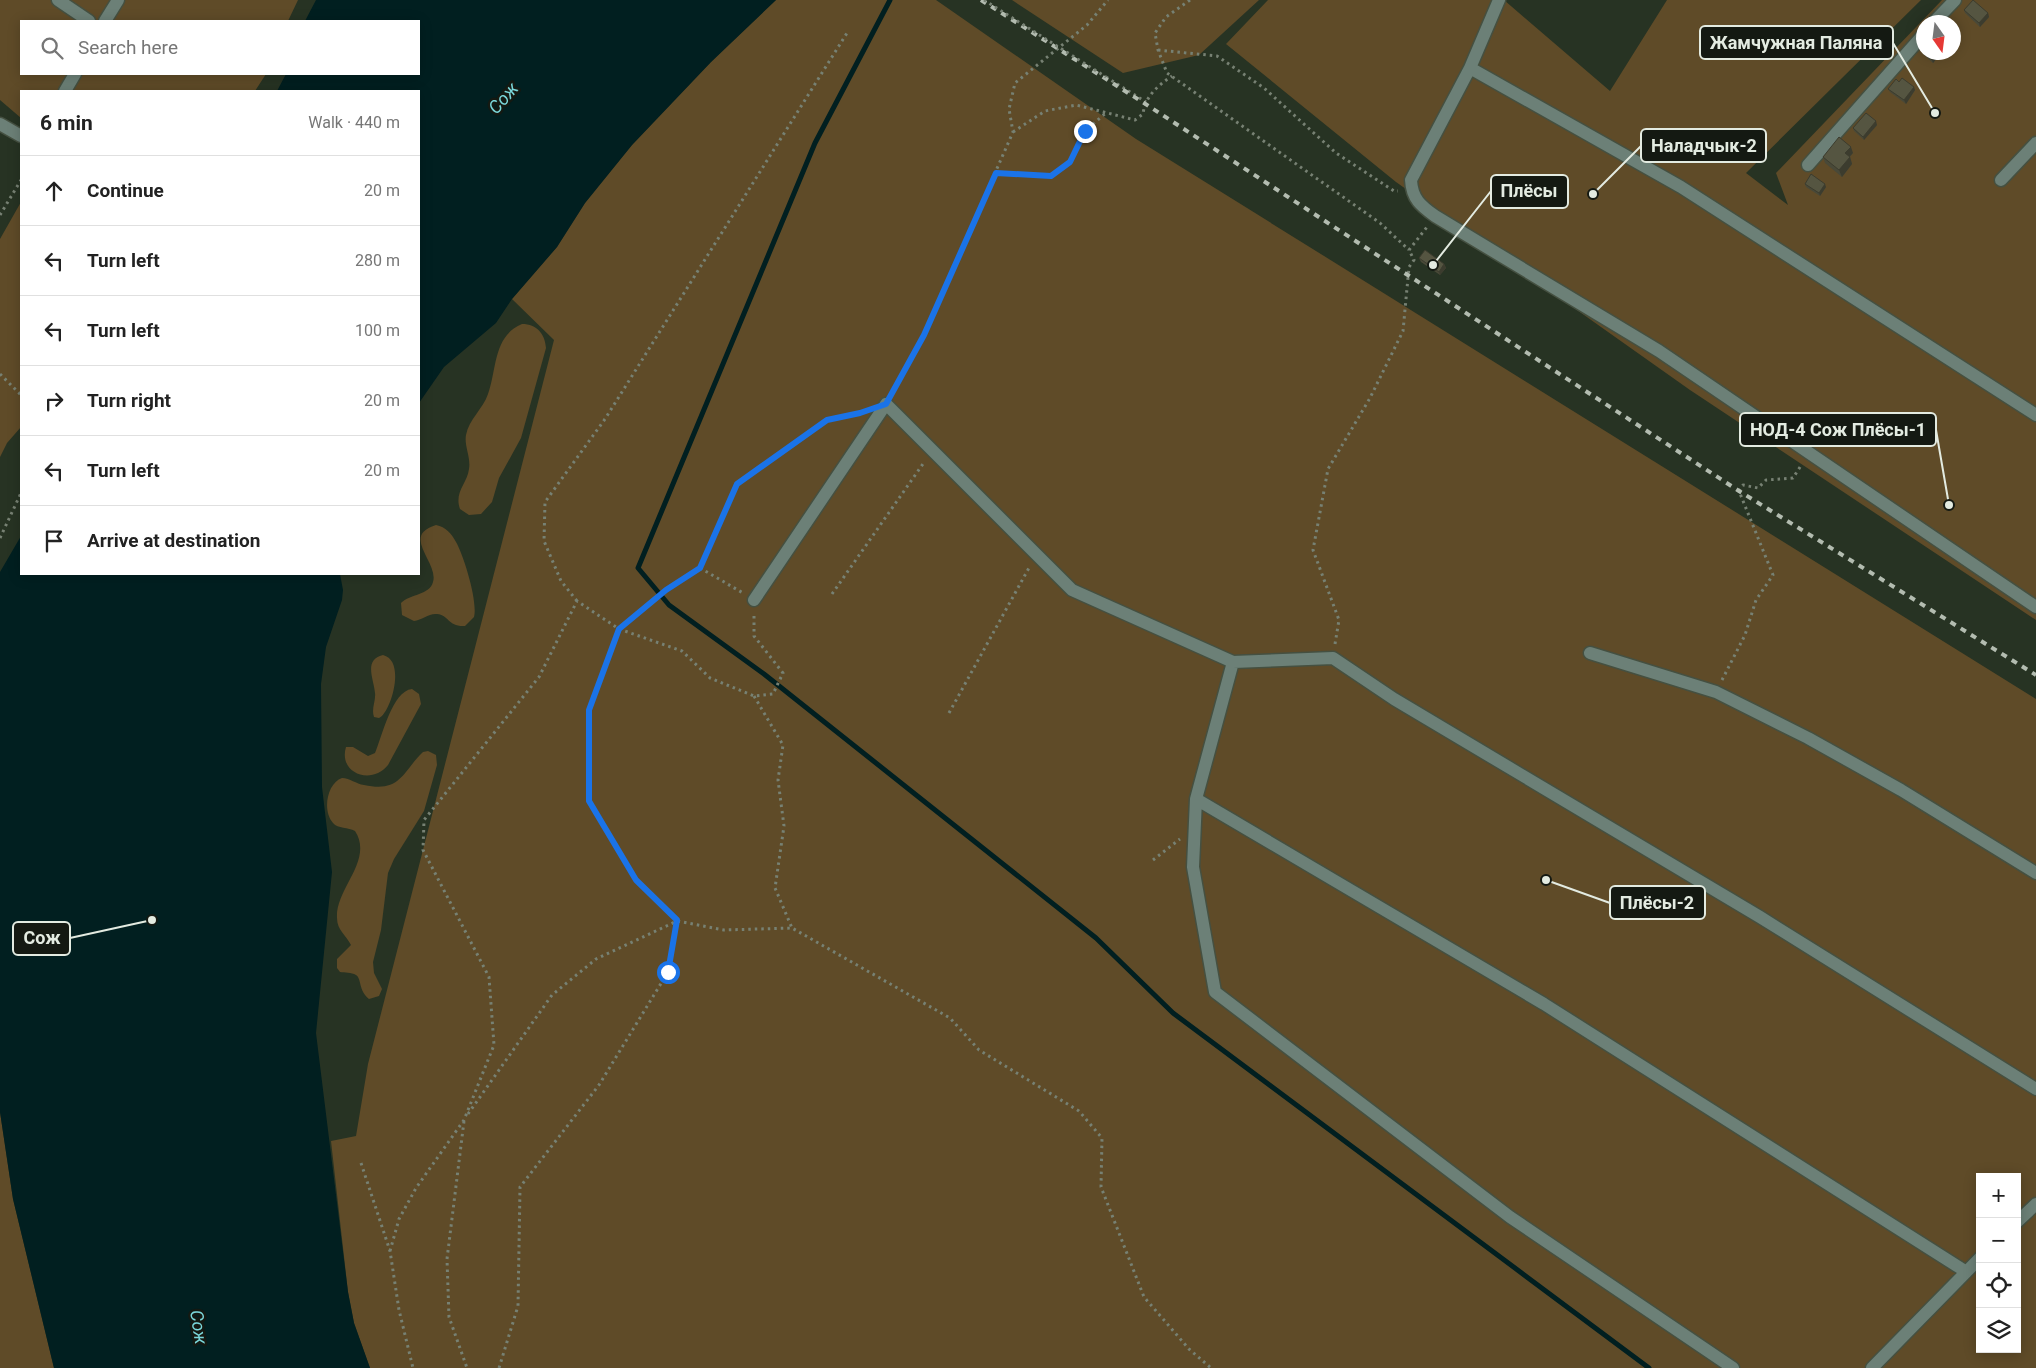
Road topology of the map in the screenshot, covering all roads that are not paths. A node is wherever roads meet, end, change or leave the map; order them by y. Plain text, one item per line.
1 (58, 0) edge
2 (118, 0) edge
3 (1499, 0) edge
4 (1955, 0) edge
5 (1941, 15) edge
6 (88, 20) edge
7 (106, 20) edge
8 (1916, 43) edge
9 (1470, 68) junction
10 (74, 75) edge
11 (66, 90) edge
12 (0, 124) edge
13 (20, 135) edge
14 (2036, 143) edge
15 (1808, 165) dead end
16 (2001, 180) dead end
17 (2036, 415) edge
18 (754, 600) road end
19 (2036, 607) edge
20 (1590, 653) dead end
21 (1233, 662) junction
22 (1196, 799) junction
23 (2036, 873) edge
24 (2036, 1089) edge
25 (2036, 1204) edge
26 (2021, 1218) edge
27 (1976, 1261) edge
28 (1965, 1271) junction
29 (1733, 1368) edge
30 (1872, 1368) edge

1 - 6 street
2 - 7 street
3 - 9 street
4 - 5 street
8 - 15 street
9 - 17 street
9 - 19 street
10 - 11 street
12 - 13 street
14 - 16 street
18 - 21 street
20 - 23 street
21 - 22 street
21 - 24 street
22 - 28 street
22 - 29 street
25 - 26 street
27 - 28 street
28 - 30 street

